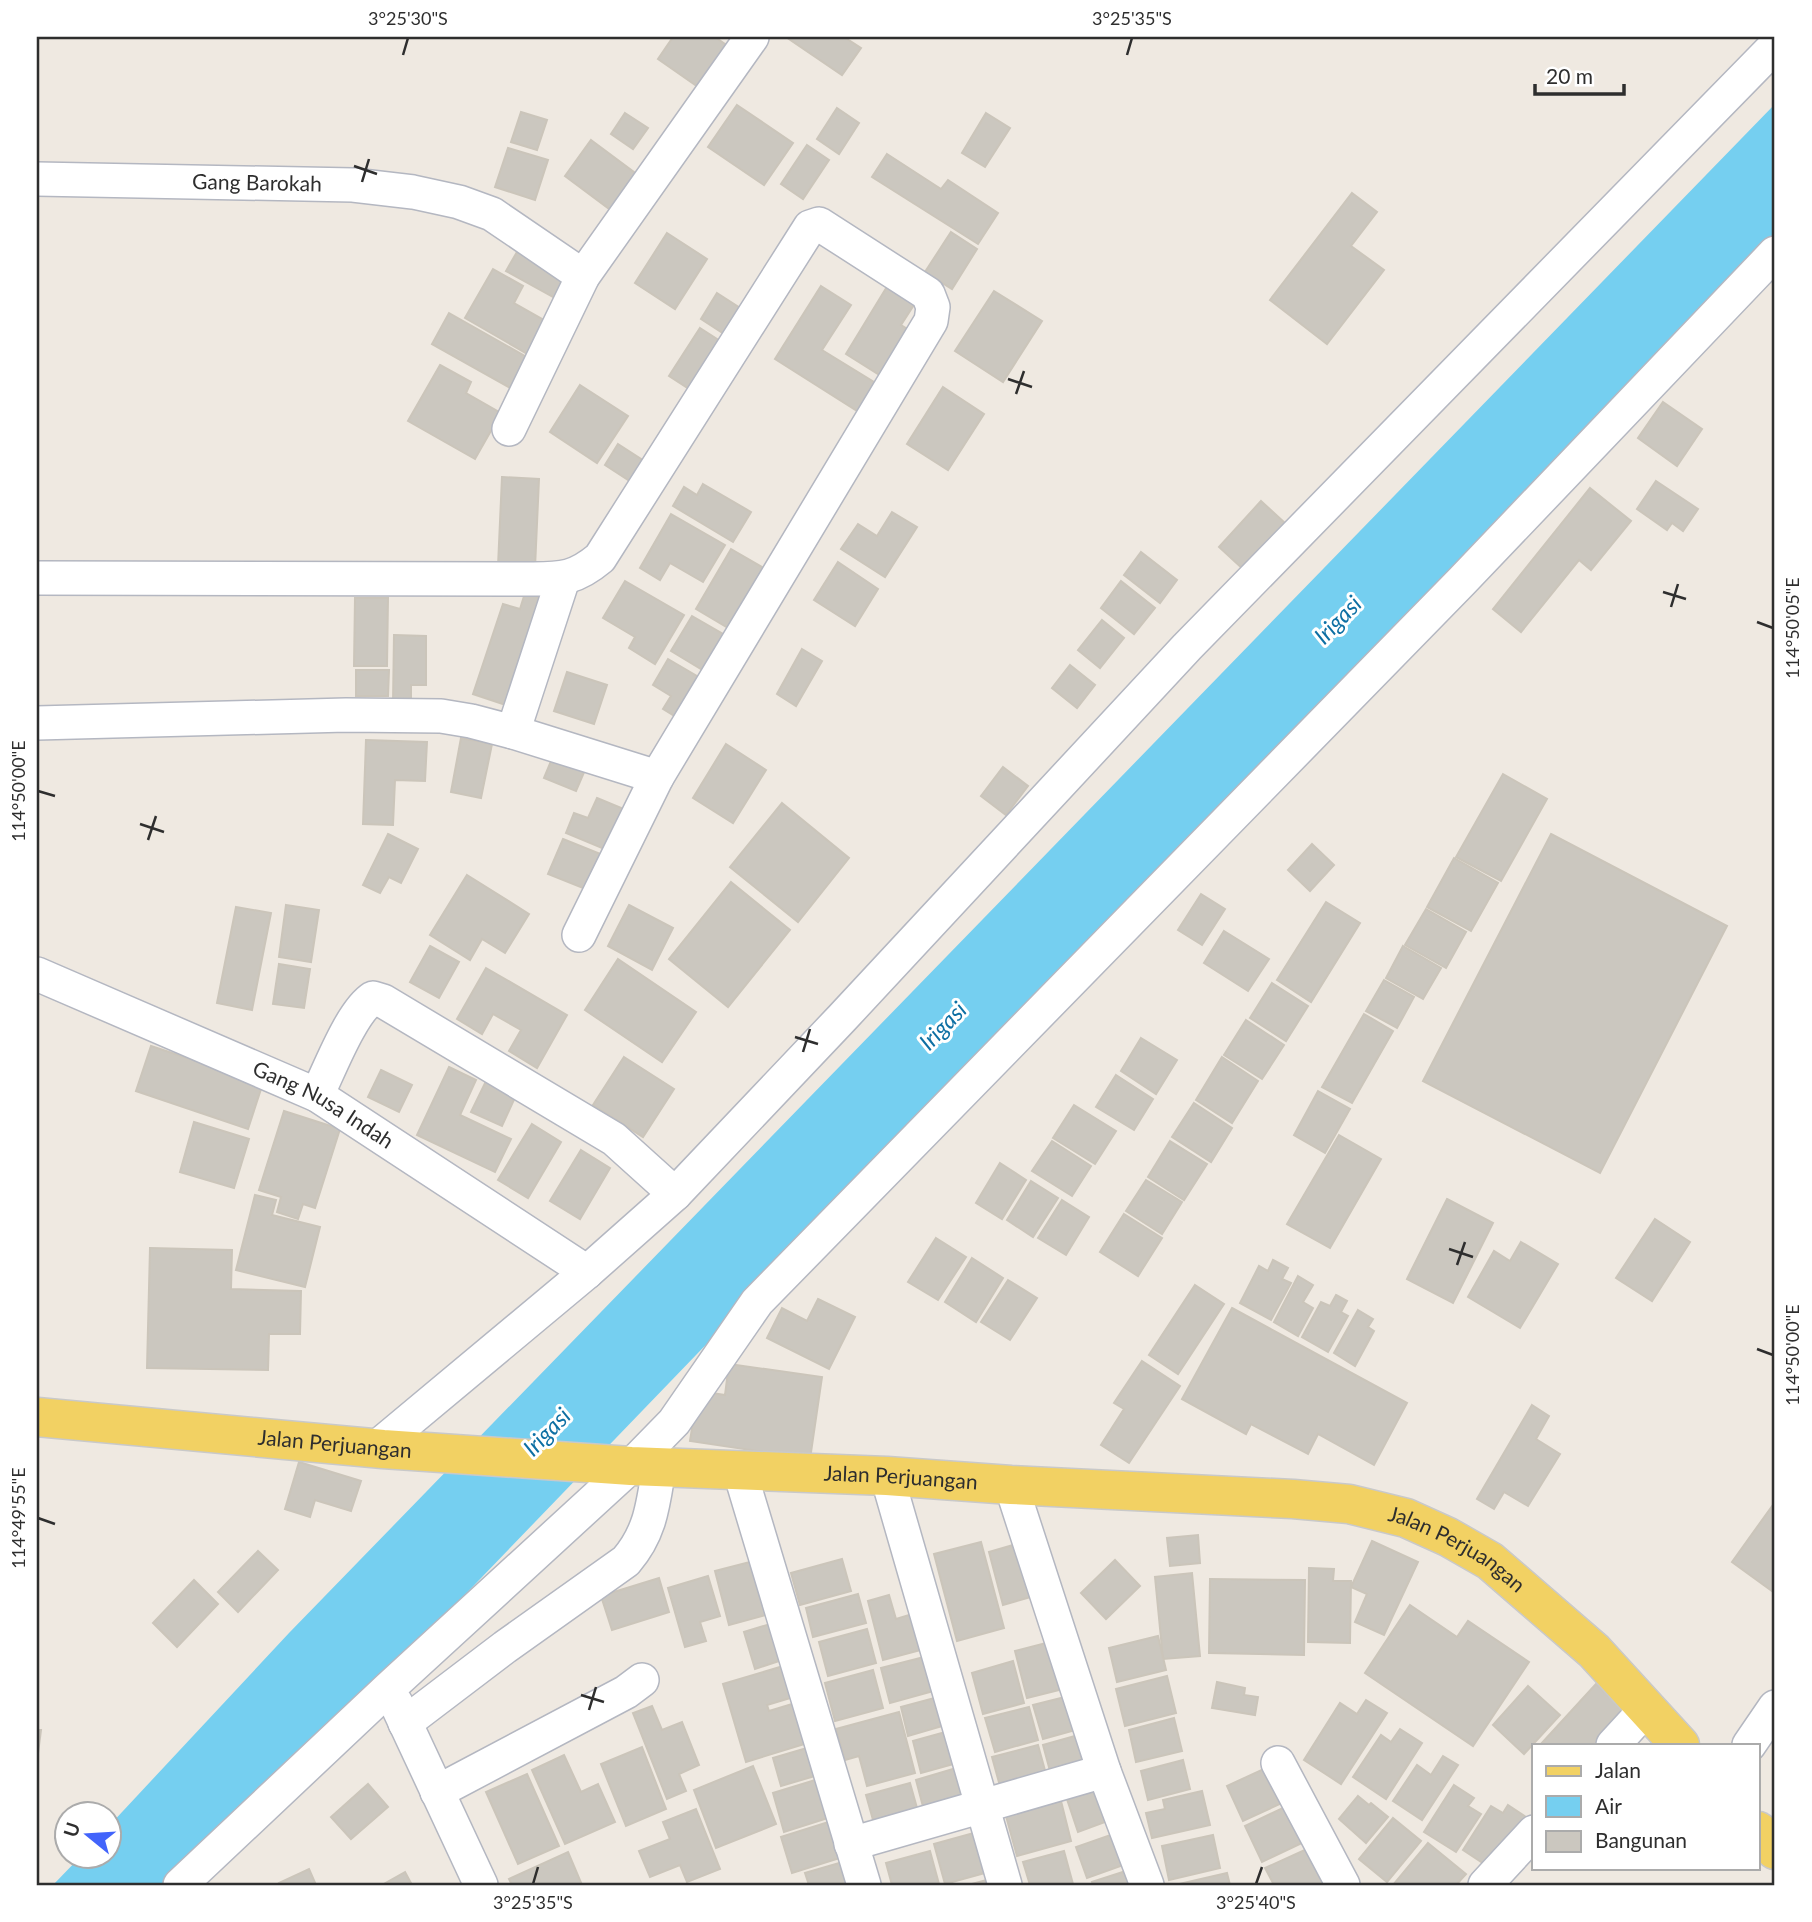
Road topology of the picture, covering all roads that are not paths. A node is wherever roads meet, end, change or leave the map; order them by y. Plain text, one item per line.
1 (752, 37) edge
2 (1775, 46) edge
3 (37, 179) edge
4 (1775, 253) edge
5 (583, 276) junction
6 (509, 429) dead end
7 (37, 578) edge
8 (563, 579) junction
9 (37, 723) edge
10 (513, 732) junction
11 (657, 777) junction
12 (579, 935) dead end
13 (37, 974) edge
14 (317, 1095) junction
15 (675, 1194) junction
16 (587, 1272) junction
17 (37, 1417) edge
18 (379, 1448) junction
19 (636, 1467) junction
20 (740, 1472) junction
21 (887, 1476) junction
22 (1011, 1485) junction
23 (642, 1680) dead end
24 (389, 1688) junction
25 (1775, 1707) edge
26 (1647, 1708) junction
27 (405, 1723) junction
28 (1614, 1744) edge
29 (1679, 1744) edge
30 (1750, 1744) edge
31 (1278, 1763) dead end
32 (1104, 1772) junction
33 (437, 1791) junction
34 (981, 1807) junction
35 (1759, 1832) edge
36 (1532, 1834) edge
37 (851, 1844) junction
38 (1775, 1850) edge
39 (180, 1885) edge
40 (481, 1885) edge
41 (864, 1885) edge
42 (1004, 1885) edge
43 (1147, 1885) edge
44 (1343, 1885) edge
45 (1485, 1885) edge

1 - 5 street
2 - 15 street
3 - 5 street, Gang Barokah
4 - 19 street
5 - 6 street
7 - 8 street
8 - 10 street
8 - 11 street
9 - 10 street
10 - 11 street
11 - 12 street
13 - 14 street, Gang Nusa Indah
14 - 15 street
14 - 16 street, Gang Nusa Indah
15 - 16 street
16 - 18 street
17 - 18 main road, Jalan Perjuangan
18 - 19 main road, Jalan Perjuangan
19 - 20 main road, Jalan Perjuangan
19 - 24 street
19 - 27 street
20 - 21 main road, Jalan Perjuangan
20 - 37 street
21 - 22 main road, Jalan Perjuangan
21 - 34 street
22 - 26 main road, Jalan Perjuangan
22 - 32 street
23 - 33 street
24 - 27 street
24 - 39 street
25 - 30 street
26 - 28 street
26 - 29 main road, Jalan Perjuangan
27 - 33 street
31 - 44 street
32 - 34 street
32 - 43 street
33 - 40 street
34 - 37 street
34 - 42 street
35 - 38 main road
36 - 45 street
37 - 41 street

